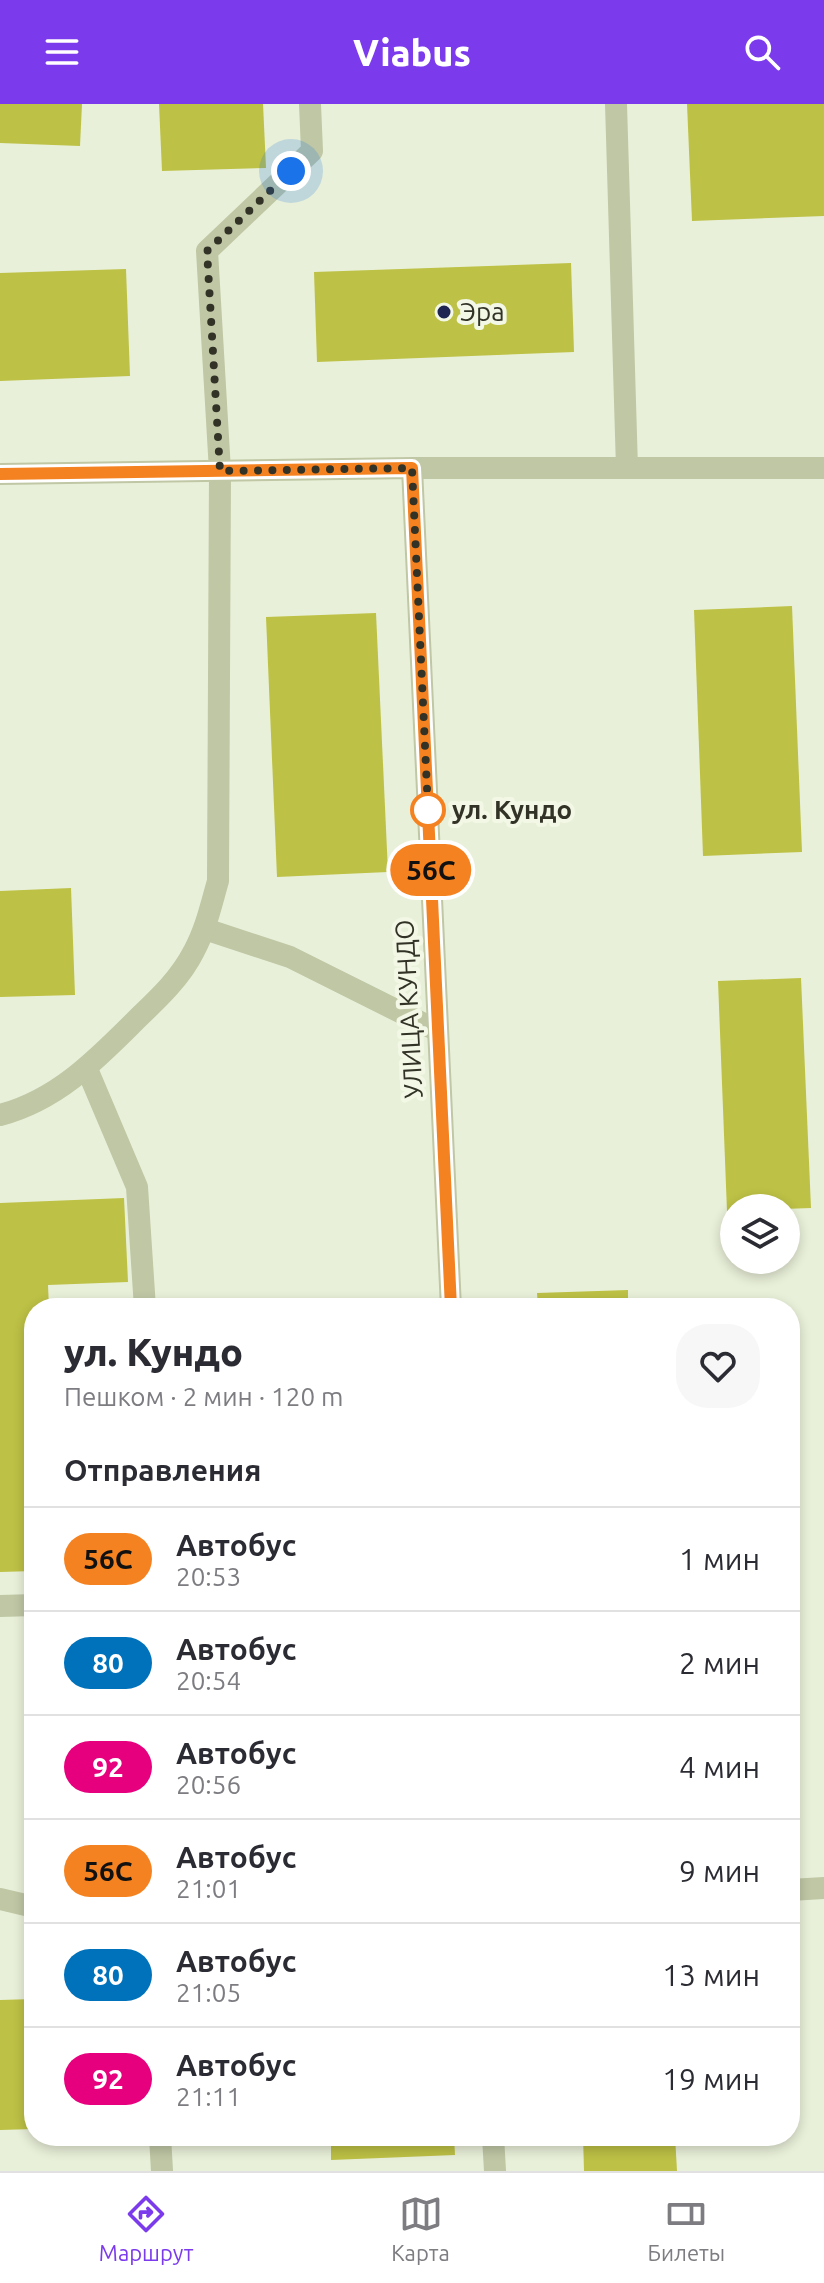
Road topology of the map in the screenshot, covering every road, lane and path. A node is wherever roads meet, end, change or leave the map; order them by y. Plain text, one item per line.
1 (310, 104) edge
2 (616, 104) edge
3 (412, 468) junction
4 (627, 468) junction
5 (824, 468) edge
6 (220, 471) junction
7 (0, 474) edge
8 (205, 929) junction
9 (438, 1031) junction
10 (87, 1069) junction
11 (0, 1115) edge
12 (144, 1298) edge
13 (451, 1298) edge
14 (24, 1605) edge
15 (0, 1606) edge
16 (824, 1888) edge
17 (800, 1889) edge
18 (0, 1899) edge
19 (24, 1907) edge
20 (161, 2146) edge
21 (494, 2146) edge
22 (162, 2171) edge
23 (495, 2171) edge

1 - 6 street
2 - 4 street
3 - 4 street
3 - 6 street
3 - 9 street, УЛИЦА КУНДО
4 - 5 street
6 - 7 street
6 - 8 street
8 - 9 street
8 - 10 street
9 - 13 street, УЛИЦА КУНДО
10 - 11 street
10 - 12 street
14 - 15 street
16 - 17 street
18 - 19 street
20 - 22 street
21 - 23 street

